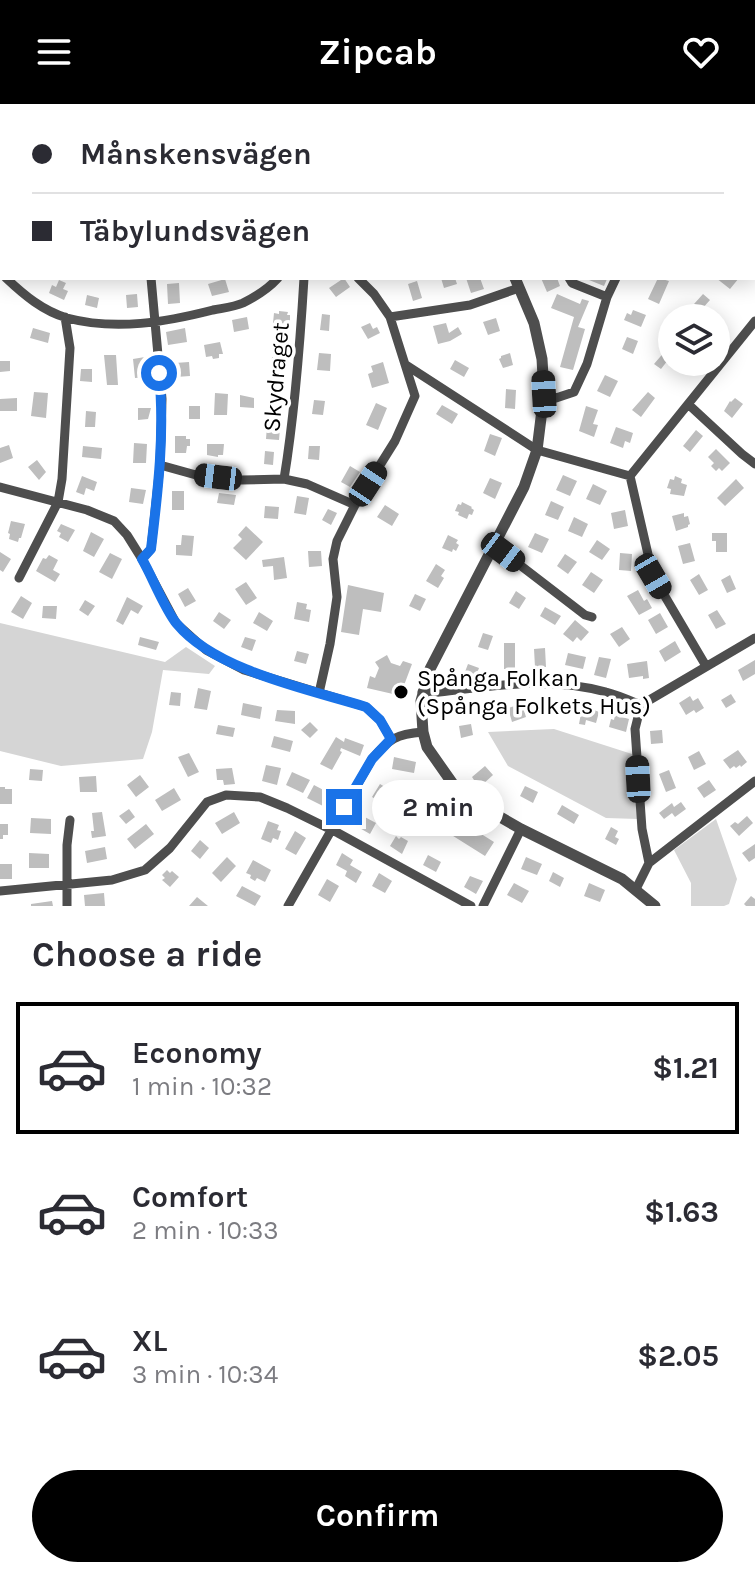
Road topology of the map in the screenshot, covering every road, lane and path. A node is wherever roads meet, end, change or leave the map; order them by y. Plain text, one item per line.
1 (8, 280) edge
2 (151, 280) edge
3 (276, 280) edge
4 (304, 280) edge
5 (360, 280) edge
6 (570, 280) edge
7 (615, 280) edge
8 (517, 283) edge
9 (607, 297) junction
10 (65, 317) junction
11 (390, 317) junction
12 (755, 321) edge
13 (155, 322) junction
14 (406, 365) junction
15 (544, 394) junction
16 (688, 404) junction
17 (537, 450) junction
18 (755, 464) edge
19 (160, 465) junction
20 (630, 476) junction
21 (284, 479) junction
22 (0, 487) edge
23 (58, 502) junction
24 (355, 505) junction
25 (493, 548) junction
26 (142, 559) junction
27 (19, 578) dead end
28 (592, 617) dead end
29 (755, 638) edge
30 (706, 666) junction
31 (422, 692) junction
32 (319, 693) junction
33 (641, 705) junction
34 (423, 732) junction
35 (391, 739) junction
36 (755, 781) edge
37 (70, 820) dead end
38 (331, 829) junction
39 (521, 829) junction
40 (649, 863) junction
41 (66, 886) junction
42 (636, 889) junction
43 (0, 891) edge
44 (67, 906) edge
45 (288, 906) edge
46 (471, 906) edge
47 (483, 906) edge
48 (655, 906) edge

1 - 10 street
2 - 13 street
3 - 13 street
4 - 21 street, Skydraget
5 - 11 street
6 - 9 street
7 - 9 street
8 - 11 street
8 - 15 street
9 - 15 street
10 - 13 street
10 - 23 street
11 - 14 street
12 - 16 street
13 - 19 street
14 - 17 street
14 - 24 street
15 - 17 street
16 - 18 street
16 - 20 street
17 - 20 street
17 - 25 street
19 - 21 street
19 - 26 street
20 - 30 street
21 - 24 street
22 - 23 street
23 - 26 street
23 - 27 street
24 - 32 street
25 - 28 street
25 - 31 street
26 - 32 street
29 - 30 street
30 - 33 street
31 - 33 street
31 - 34 street
32 - 35 street
33 - 40 street
34 - 35 street
34 - 39 street
35 - 38 street
36 - 40 street
37 - 41 street
38 - 41 street
38 - 45 street
38 - 46 street
39 - 42 street
39 - 47 street
40 - 42 street
41 - 43 street
41 - 44 street
42 - 48 street

